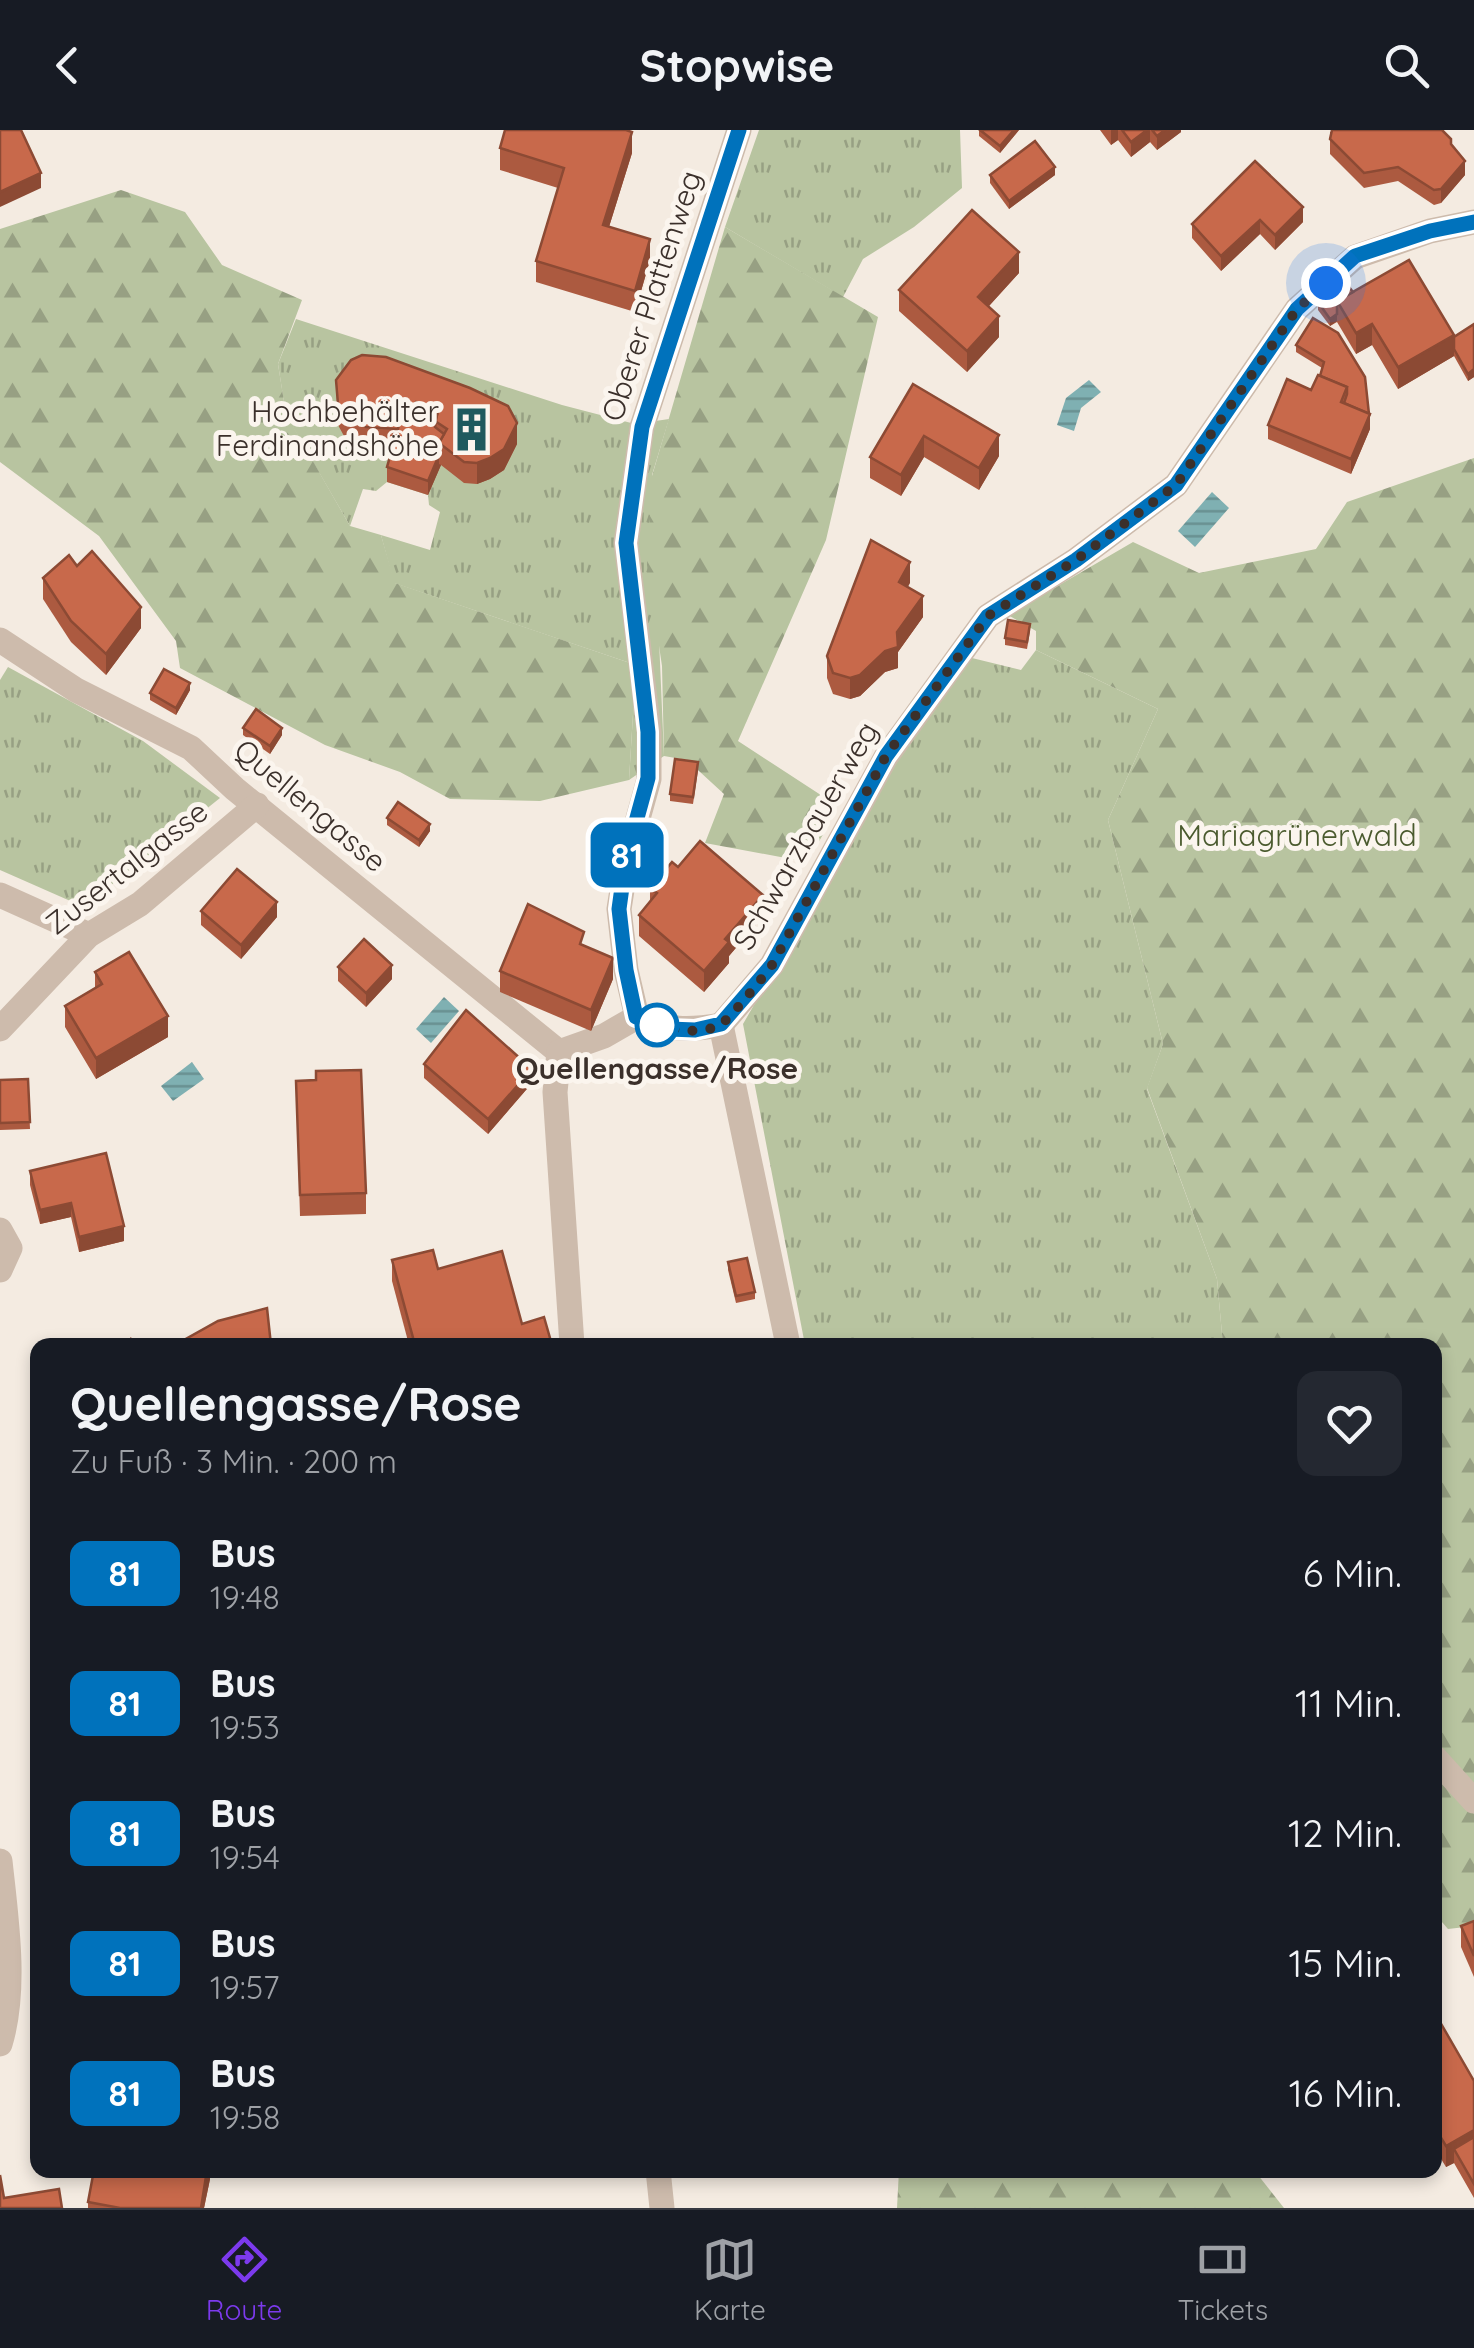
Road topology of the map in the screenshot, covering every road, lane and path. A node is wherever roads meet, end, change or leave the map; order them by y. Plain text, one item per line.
1 (739, 130) edge
2 (1474, 222) edge
3 (0, 640) edge
4 (257, 805) junction
5 (0, 895) edge
6 (89, 935) junction
7 (636, 1017) junction
8 (721, 1024) junction
9 (0, 1029) edge
10 (559, 1052) junction
11 (0, 1230) edge
12 (0, 1270) edge
13 (572, 1338) edge
14 (786, 1338) edge
15 (1442, 1764) edge
16 (1474, 1801) edge
17 (0, 1861) edge
18 (0, 2044) edge
19 (659, 2178) edge
20 (662, 2208) edge

1 - 7 street, Oberer Plattenweg
2 - 8 street, Schwarzbauerweg
3 - 4 street, Quellengasse
4 - 6 street, Zusertalgasse
4 - 10 street, Quellengasse
5 - 6 street
6 - 9 street, Zusertalgasse
7 - 8 street
7 - 10 street
8 - 14 street
10 - 13 street
11 - 12 street
15 - 16 street
17 - 18 street
19 - 20 street

